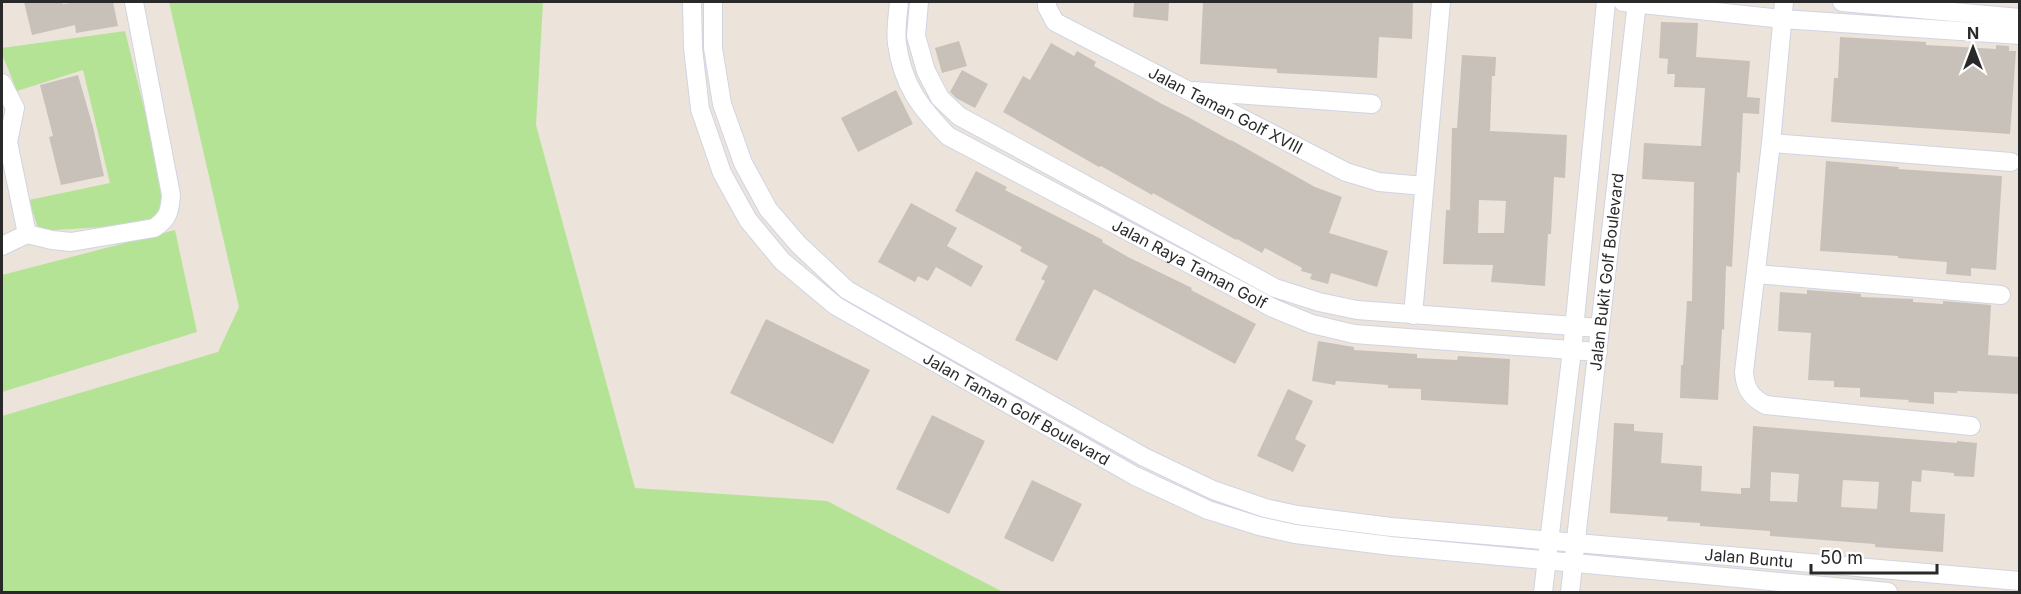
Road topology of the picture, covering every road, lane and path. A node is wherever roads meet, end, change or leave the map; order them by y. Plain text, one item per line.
1 (134, 2) edge
2 (692, 2) edge
3 (713, 2) edge
4 (899, 2) edge
5 (919, 2) edge
6 (1047, 2) edge
7 (1441, 2) edge
8 (1606, 2) edge
9 (1632, 2) edge
10 (1842, 2) edge
11 (1783, 10) edge
12 (2019, 18) edge
13 (2019, 35) edge
14 (2, 83) edge
15 (1187, 90) junction
16 (1372, 104) dead end
17 (5, 136) edge
18 (1771, 143) junction
19 (2011, 162) dead end
20 (1424, 186) junction
21 (27, 234) junction
22 (2, 246) edge
23 (1756, 274) junction
24 (2001, 295) dead end
25 (1418, 315) junction
26 (1467, 319) junction
27 (1573, 326) junction
28 (1600, 328) junction
29 (1422, 339) junction
30 (1466, 342) junction
31 (1566, 350) junction
32 (1598, 352) junction
33 (1971, 426) dead end
34 (1550, 540) junction
35 (1576, 542) junction
36 (1547, 560) junction
37 (1574, 563) junction
38 (2019, 581) edge
39 (1543, 592) edge
40 (1570, 592) edge
41 (1888, 592) edge

1 - 21 street
2 - 36 street, Jalan Taman Golf Boulevard
3 - 34 street, Jalan Taman Golf Boulevard
4 - 29 street, Jalan Raya Taman Golf
5 - 25 street, Jalan Raya Taman Golf
6 - 15 street, Jalan Taman Golf XVIII
7 - 20 street
8 - 27 street, Jalan Bukit Golf Boulevard
9 - 11 street
9 - 28 street, Jalan Bukit Golf Boulevard
10 - 12 street
11 - 13 street
11 - 18 street
14 - 17 street
15 - 16 street
15 - 20 street, Jalan Taman Golf XVIII
17 - 21 street
18 - 19 street
18 - 23 street
20 - 25 street
21 - 22 street
23 - 24 street
23 - 33 street
25 - 26 street, Jalan Raya Taman Golf
25 - 29 street
26 - 27 street, Jalan Raya Taman Golf
26 - 30 street
27 - 28 street, Jalan Raya Taman Golf
27 - 31 street, Jalan Bukit Golf Boulevard
28 - 32 street, Jalan Bukit Golf Boulevard
29 - 30 street, Jalan Raya Taman Golf
30 - 31 street, Jalan Raya Taman Golf
31 - 32 street, Jalan Raya Taman Golf
31 - 34 street, Jalan Bukit Golf Boulevard
32 - 35 street, Jalan Bukit Golf Boulevard
34 - 35 street, Jalan Buntu
34 - 36 street, Jalan Bukit Golf Boulevard
35 - 37 street, Jalan Bukit Golf Boulevard
35 - 38 street, Jalan Buntu
36 - 37 street, Jalan Buntu
36 - 39 street, Jalan Bukit Golf Boulevard
37 - 40 street, Jalan Bukit Golf Boulevard
37 - 41 street, Jalan Buntu

